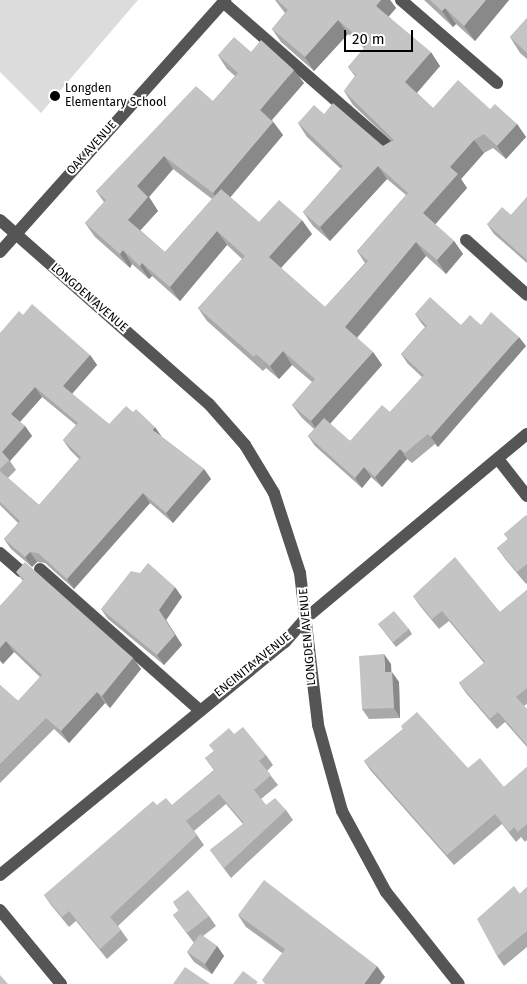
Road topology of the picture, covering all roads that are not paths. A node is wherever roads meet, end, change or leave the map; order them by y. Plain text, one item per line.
1 (401, 0) edge
2 (224, 1) edge
3 (497, 82) dead end
4 (395, 152) edge
5 (0, 220) edge
6 (16, 234) junction
7 (466, 240) dead end
8 (0, 252) edge
9 (527, 295) edge
10 (527, 434) edge
11 (498, 459) junction
12 (527, 496) edge
13 (0, 553) edge
14 (40, 569) dead end
15 (21, 571) edge
16 (306, 618) junction
17 (198, 709) junction
18 (0, 875) edge
19 (0, 910) edge
20 (61, 984) edge
21 (459, 984) edge

1 - 3 street
2 - 4 street
2 - 6 street, OAK AVENUE
5 - 6 street, LONGDEN AVENUE
6 - 8 street, OAK AVENUE
6 - 16 street, LONGDEN AVENUE
7 - 9 street
10 - 11 street, ENCINITA AVENUE
11 - 12 street
11 - 16 street, ENCINITA AVENUE
13 - 15 street
14 - 17 street
16 - 17 street, ENCINITA AVENUE
16 - 21 street, LONGDEN AVENUE
17 - 18 street, ENCINITA AVENUE
19 - 20 street

